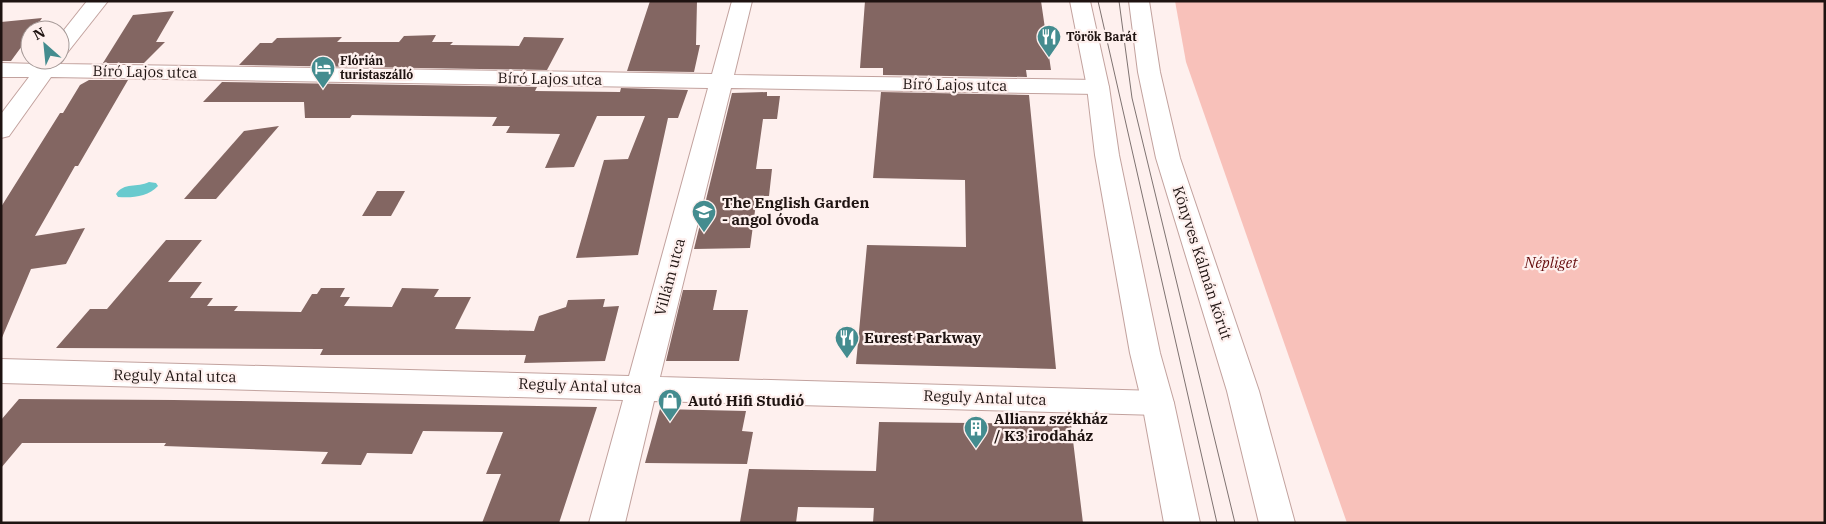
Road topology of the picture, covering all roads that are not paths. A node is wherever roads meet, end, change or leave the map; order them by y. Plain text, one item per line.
1 (98, 1) edge
2 (742, 1) edge
3 (1080, 1) edge
4 (1139, 1) edge
5 (70, 36) edge
6 (70, 66) edge
7 (20, 68) edge
8 (1, 70) edge
9 (44, 70) edge
10 (721, 81) junction
11 (1098, 87) junction
12 (1, 131) edge
13 (1, 371) edge
14 (642, 388) junction
15 (1158, 403) junction
16 (607, 523) edge
17 (1182, 523) edge
18 (1277, 523) edge

1 - 5 street
2 - 10 street, Villám utca
3 - 11 street
4 - 18 street, Könyves Kálmán körút
6 - 10 street, Bíró Lajos utca
7 - 8 street, Bíró Lajos utca
9 - 12 street
10 - 11 street, Bíró Lajos utca
10 - 14 street, Villám utca
11 - 15 street
13 - 14 street, Reguly Antal utca
14 - 15 street, Reguly Antal utca
14 - 16 street, Villám utca
15 - 17 street

